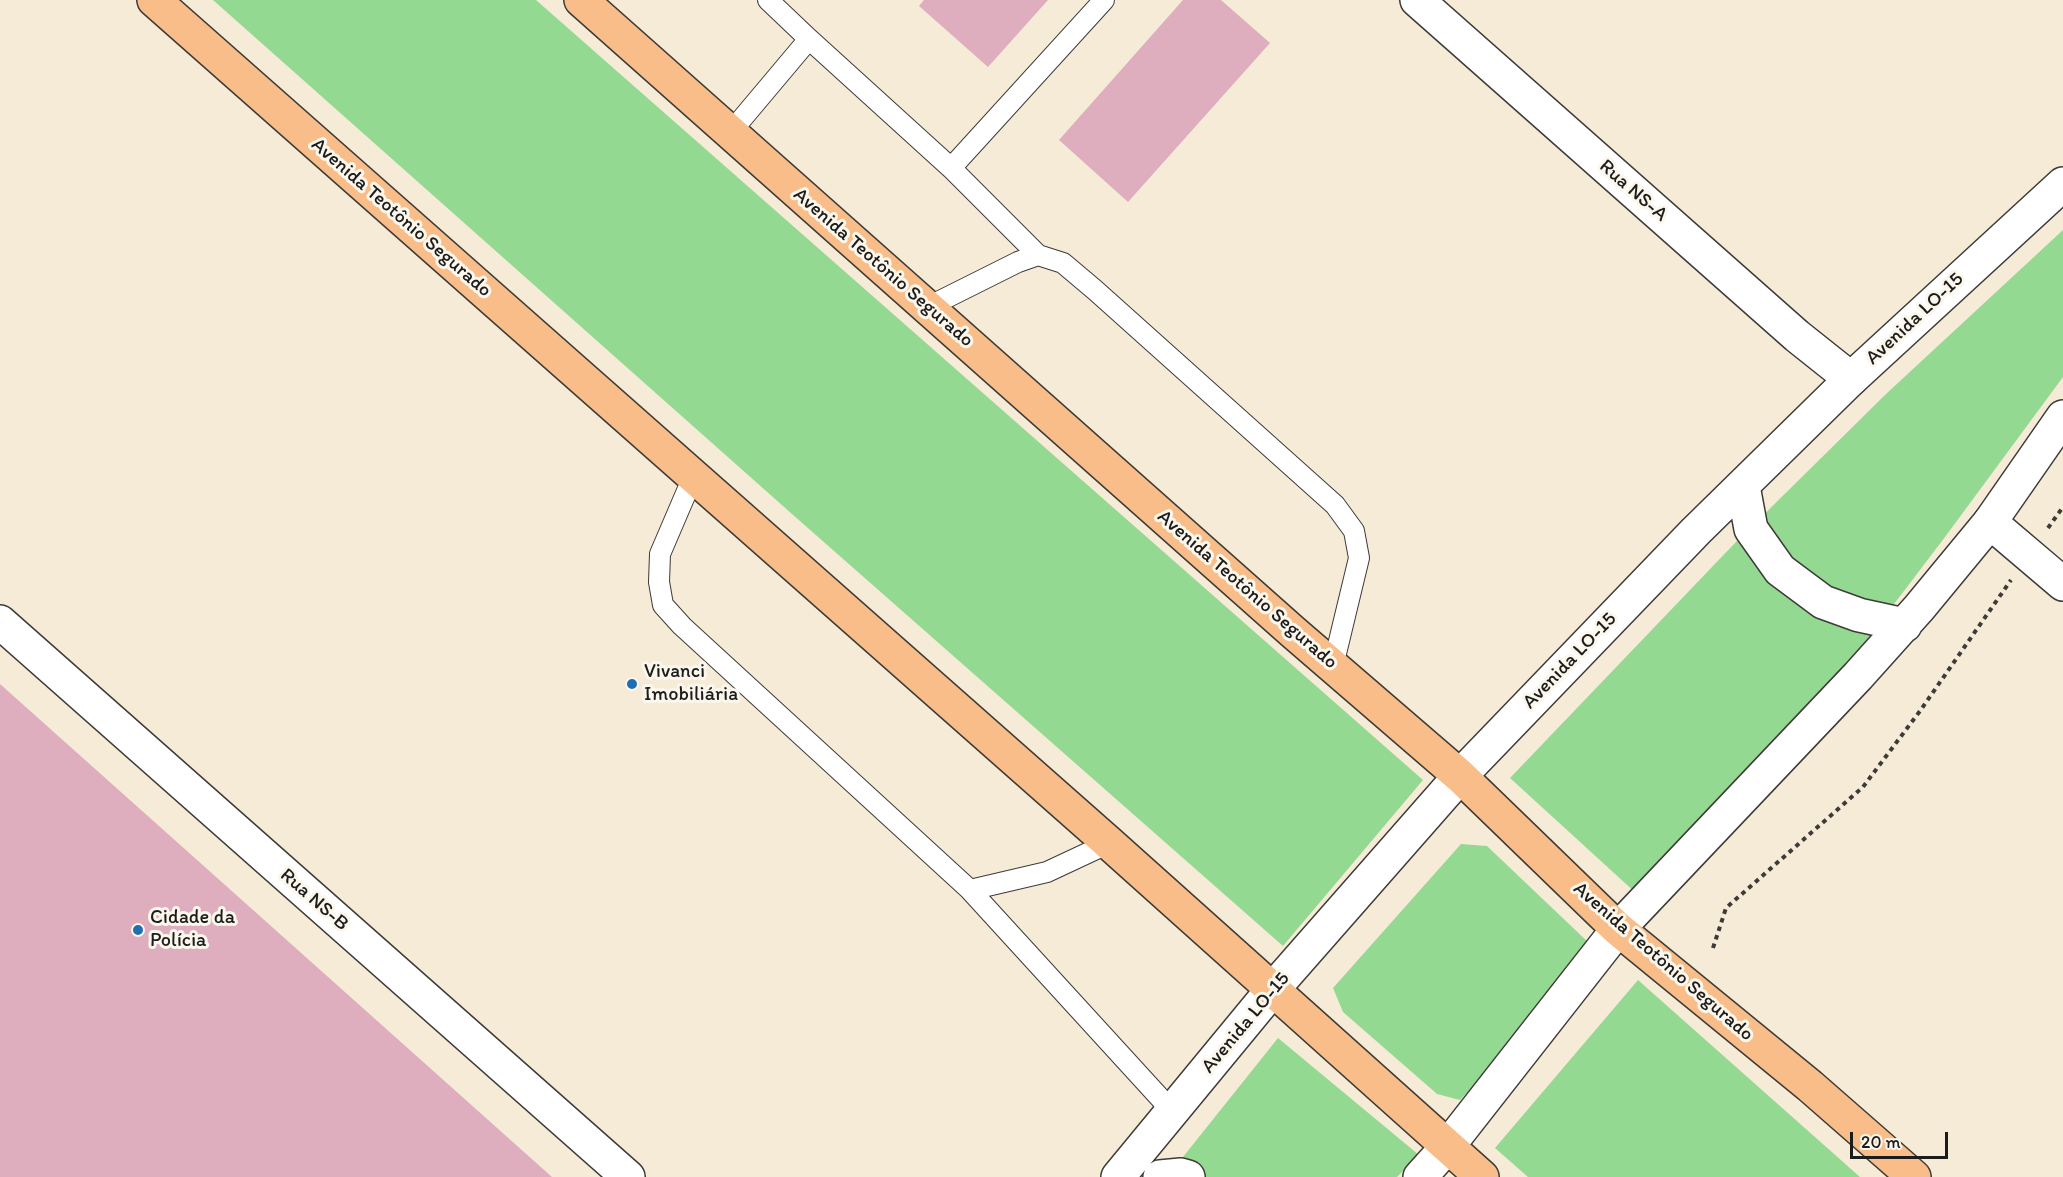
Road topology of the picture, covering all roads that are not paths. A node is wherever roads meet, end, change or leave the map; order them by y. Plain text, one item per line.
1 (154, 0) edge
2 (581, 0) edge
3 (768, 0) edge
4 (1104, 0) edge
5 (1417, 0) edge
6 (809, 39) junction
7 (730, 133) junction
8 (951, 168) junction
9 (2063, 184) edge
10 (1038, 255) junction
11 (928, 307) junction
12 (1851, 378) junction
13 (2063, 417) edge
14 (693, 477) junction
15 (1743, 486) junction
16 (1990, 522) junction
17 (2063, 584) edge
18 (0, 622) edge
19 (1905, 625) junction
20 (1333, 666) junction
21 (1460, 776) junction
22 (1109, 843) junction
23 (970, 890) junction
24 (1618, 929) junction
25 (1273, 989) junction
26 (1172, 1111) junction
27 (1448, 1146) junction
28 (628, 1177) edge
29 (1118, 1177) edge
30 (1160, 1177) edge
31 (1188, 1177) edge
32 (1420, 1177) edge
33 (1482, 1177) edge
34 (1914, 1177) edge

1 - 14 main road, Avenida Teotônio Segurado
2 - 7 main road, Avenida Teotônio Segurado
3 - 6 lane
4 - 8 lane
5 - 12 street, Rua NS-A
6 - 7 lane
6 - 8 lane
7 - 11 main road, Avenida Teotônio Segurado
8 - 10 lane
9 - 12 street, Avenida LO-15
10 - 11 lane
10 - 20 lane
11 - 20 main road, Avenida Teotônio Segurado
12 - 15 street, Avenida LO-15
13 - 16 street
14 - 22 main road, Avenida Teotônio Segurado
14 - 23 lane
15 - 19 street
15 - 21 street, Avenida LO-15
16 - 17 street
16 - 19 street
18 - 28 street, Rua NS-B
19 - 24 street
20 - 21 main road, Avenida Teotônio Segurado
21 - 24 main road, Avenida Teotônio Segurado
21 - 25 street, Avenida LO-15
22 - 23 lane
22 - 25 main road, Avenida Teotônio Segurado
23 - 26 lane
24 - 27 street
24 - 34 main road, Avenida Teotônio Segurado
25 - 26 street, Avenida LO-15
25 - 27 main road, Avenida Teotônio Segurado
26 - 29 street, Avenida LO-15
27 - 32 street
27 - 33 main road, Avenida Teotônio Segurado
30 - 31 street

